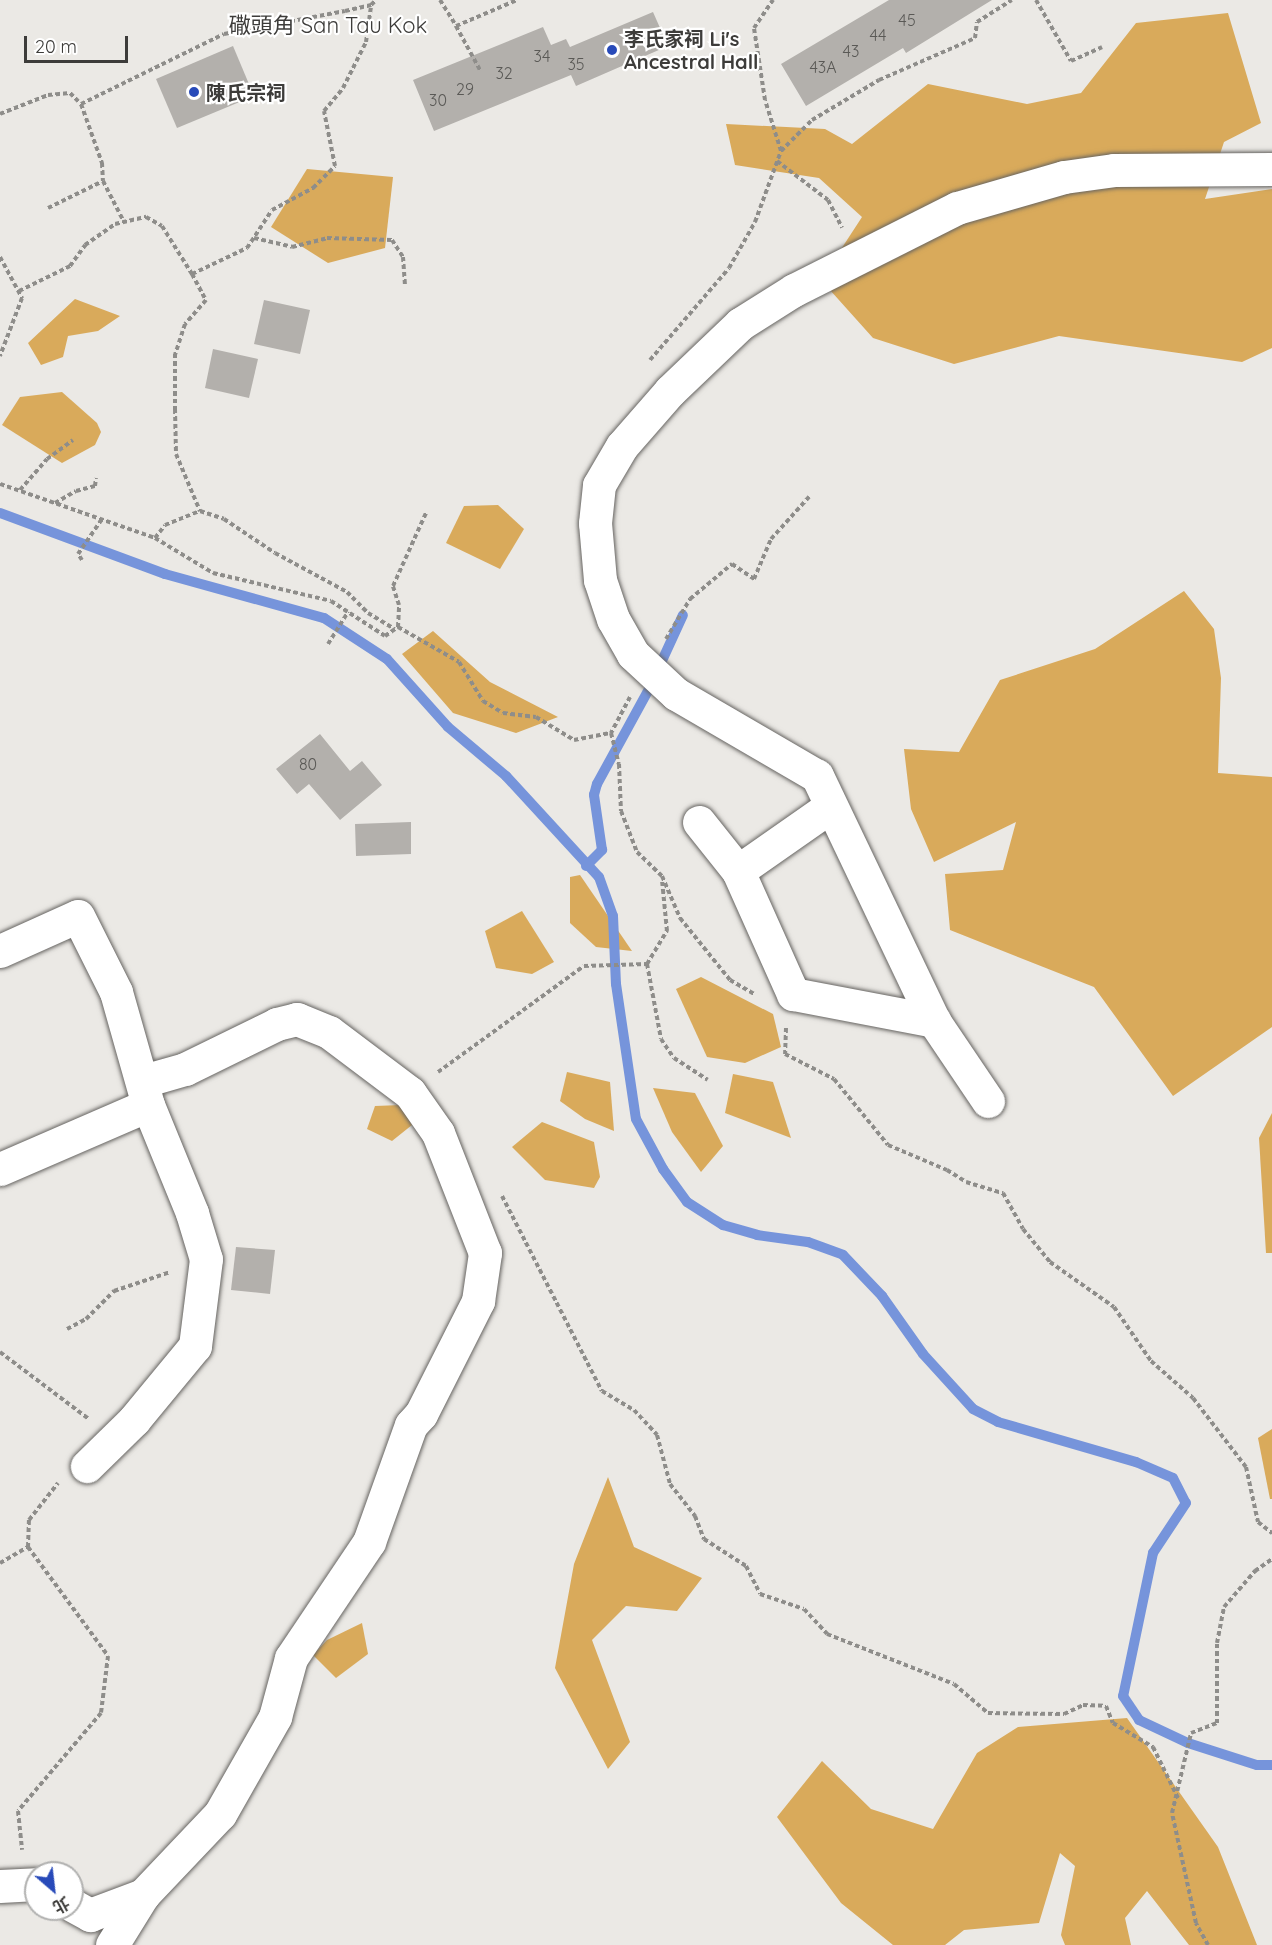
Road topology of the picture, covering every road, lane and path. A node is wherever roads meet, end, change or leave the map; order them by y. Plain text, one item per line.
1 (376, 0) edge
2 (440, 0) edge
3 (517, 0) edge
4 (1012, 0) edge
5 (1035, 0) edge
6 (371, 5) junction
7 (456, 26) junction
8 (1102, 47) dead end
9 (480, 70) dead end
10 (81, 104) junction
11 (0, 114) edge
12 (781, 152) dead end
13 (777, 160) dead end
14 (1272, 169) edge
15 (103, 181) junction
16 (48, 208) dead end
17 (124, 222) junction
18 (254, 238) junction
19 (0, 257) edge
20 (854, 261) junction
21 (192, 274) junction
22 (405, 285) dead end
23 (19, 291) junction
24 (0, 356) edge
25 (73, 440) dead end
26 (96, 478) dead end
27 (0, 484) edge
28 (20, 490) junction
29 (809, 497) dead end
30 (55, 503) junction
31 (200, 512) junction
32 (426, 513) dead end
33 (100, 521) junction
34 (155, 538) junction
35 (82, 560) dead end
36 (348, 612) junction
37 (396, 628) junction
38 (328, 644) dead end
39 (655, 676) junction
40 (611, 733) dead end
41 (614, 742) dead end
42 (831, 806) junction
43 (699, 822) dead end
44 (738, 871) junction
45 (662, 876) junction
46 (0, 951) edge
47 (647, 964) junction
48 (758, 996) dead end
49 (934, 1021) junction
50 (786, 1024) dead end
51 (708, 1080) dead end
52 (145, 1093) junction
53 (410, 1093) junction
54 (988, 1101) dead end
55 (0, 1169) edge
56 (497, 1185) dead end
57 (205, 1261) junction
58 (67, 1329) dead end
59 (0, 1352) edge
60 (92, 1421) dead end
61 (92, 1462) joint
62 (1272, 1533) edge
63 (28, 1547) junction
64 (1272, 1559) edge
65 (0, 1563) edge
66 (1178, 1798) junction
67 (20, 1885) edge
68 (143, 1895) junction
69 (84, 1912) edge
70 (112, 1945) edge
71 (1208, 1945) edge

1 - 6 path
2 - 7 path
3 - 7 path
4 - 12 path
5 - 8 path
6 - 10 path
6 - 18 path
7 - 9 path
10 - 11 path
10 - 15 path
13 - 20 path
14 - 20 street
15 - 16 path
15 - 17 path
17 - 21 path
17 - 23 path
18 - 21 path
18 - 22 path
19 - 23 path
20 - 39 street
21 - 31 path
23 - 24 path
25 - 28 path
26 - 30 path
27 - 28 path
28 - 30 path
29 - 39 path
30 - 33 path
31 - 34 path
31 - 37 path
32 - 37 path
33 - 34 path
33 - 35 path
34 - 36 path
36 - 37 path
36 - 38 path
37 - 40 path
39 - 42 street
41 - 45 path
42 - 44 street
42 - 49 street
43 - 44 street
44 - 49 street
45 - 47 path
45 - 48 path
46 - 52 street
47 - 51 path
47 - 53 path
49 - 54 street
50 - 62 path
52 - 53 street
52 - 55 street
52 - 57 street
53 - 68 street
56 - 66 path
57 - 58 path
57 - 61 street
59 - 60 path
61 - 63 path
63 - 65 path
63 - 67 path
64 - 66 path
66 - 71 path
68 - 69 street
68 - 70 street

